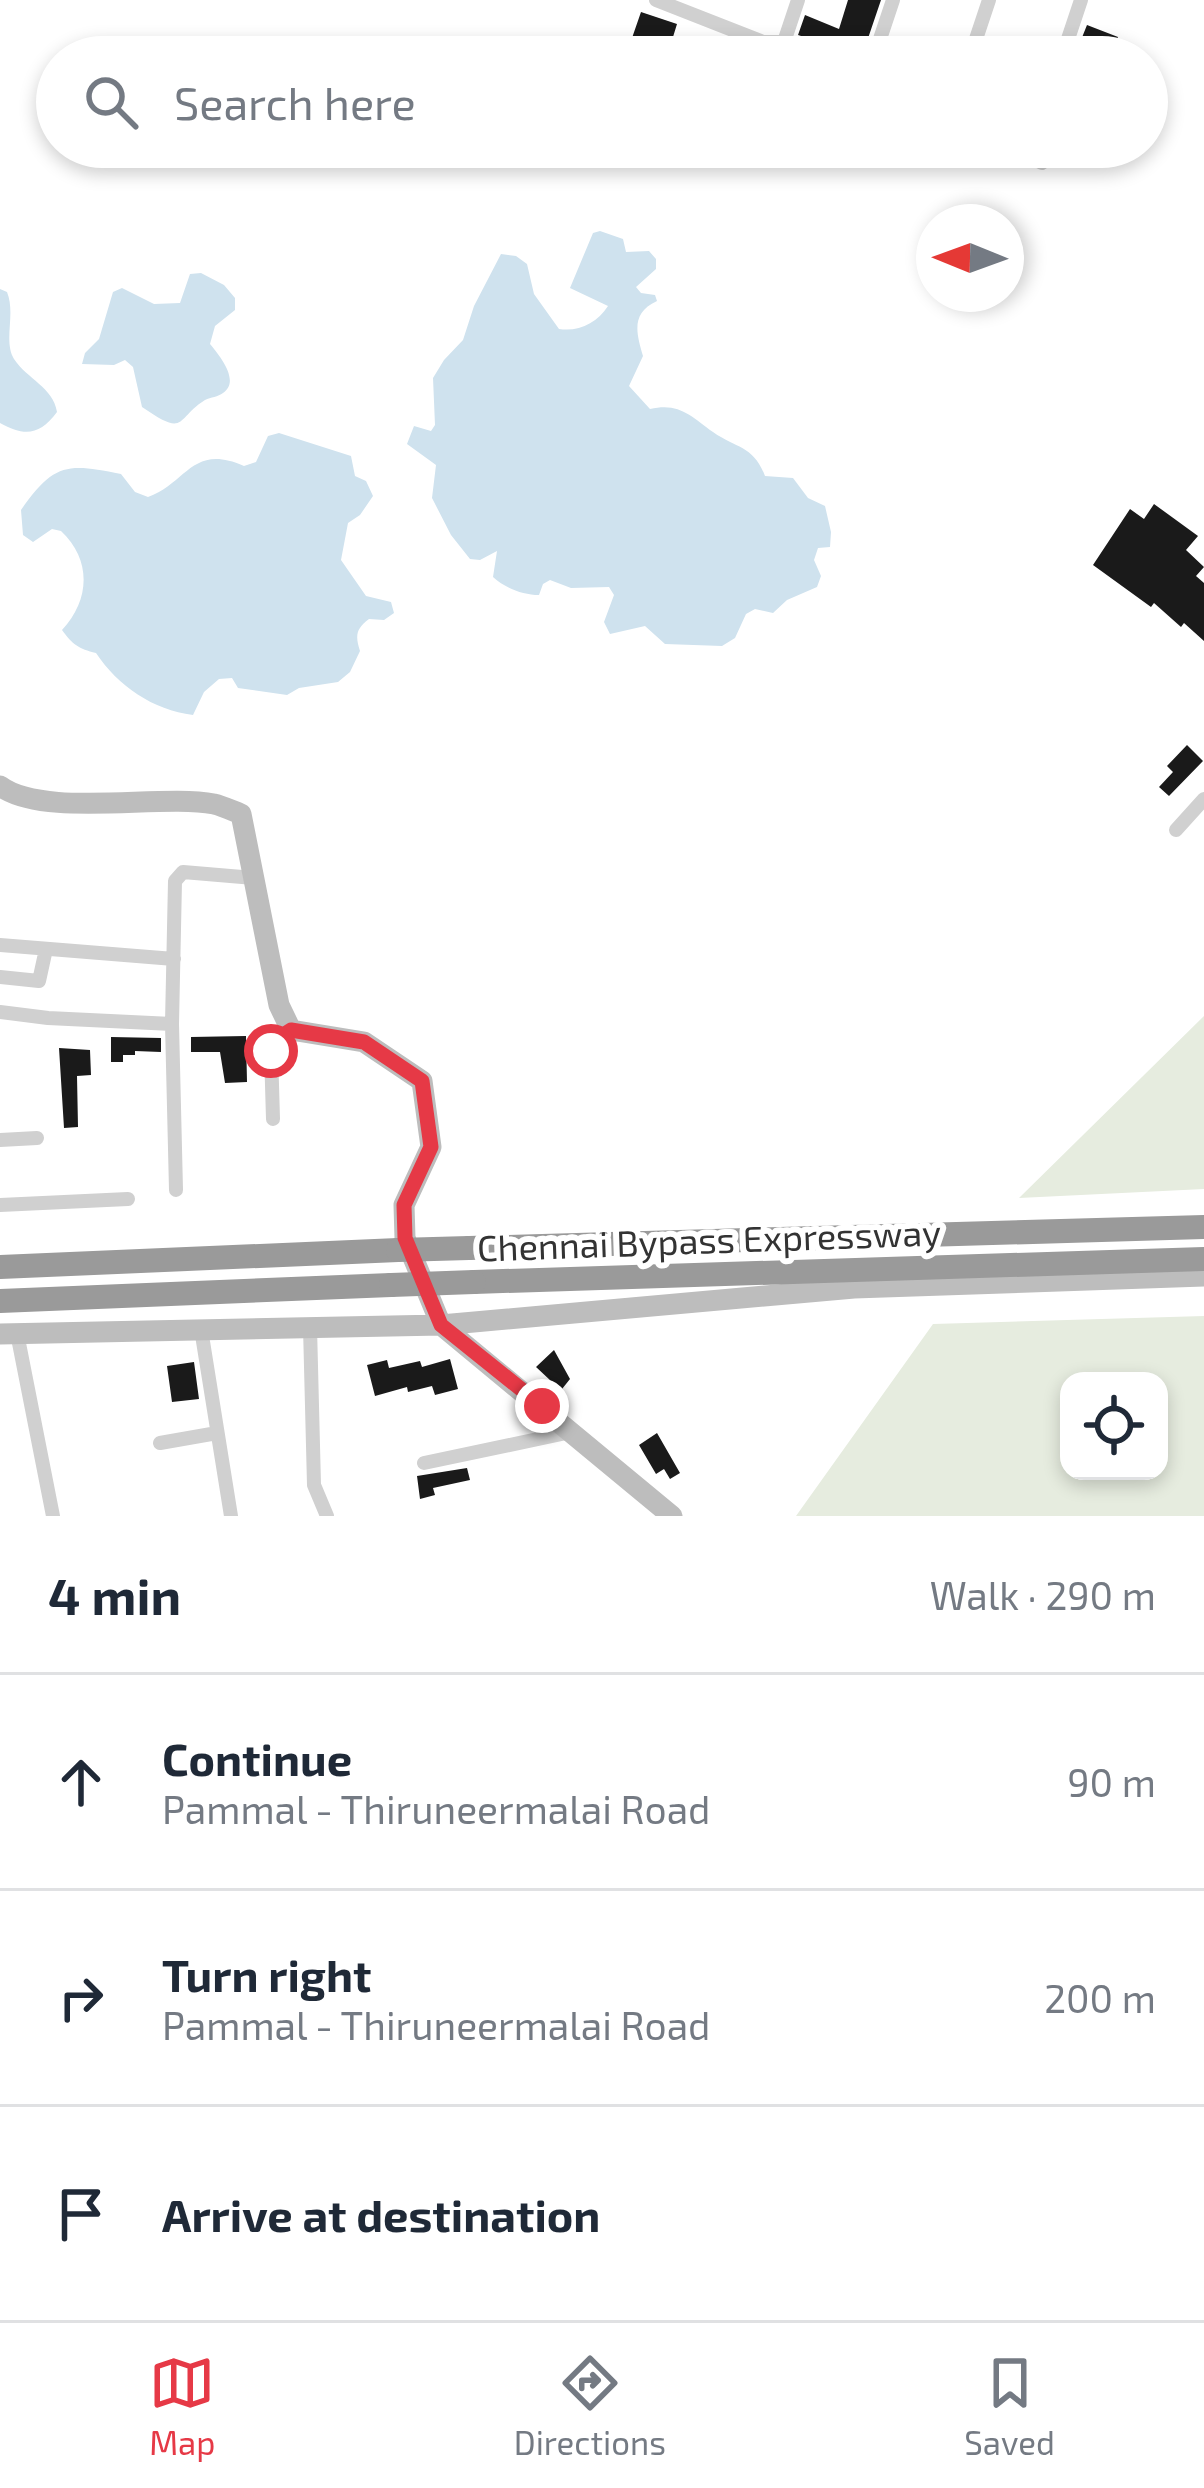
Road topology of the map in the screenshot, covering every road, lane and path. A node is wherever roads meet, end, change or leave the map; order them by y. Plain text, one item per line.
1 (656, 0) edge
2 (798, 0) edge
3 (893, 0) edge
4 (989, 0) edge
5 (1081, 0) edge
6 (697, 7) edge
7 (752, 36) edge
8 (786, 36) edge
9 (881, 36) edge
10 (977, 36) edge
11 (1069, 36) edge
12 (0, 785) edge
13 (1204, 799) edge
14 (1176, 830) dead end
15 (254, 878) junction
16 (0, 945) edge
17 (46, 949) junction
18 (174, 959) junction
19 (0, 977) edge
20 (0, 1012) edge
21 (172, 1024) junction
22 (291, 1030) junction
23 (274, 1119) dead end
24 (37, 1138) dead end
25 (0, 1139) edge
26 (176, 1190) dead end
27 (128, 1199) dead end
28 (0, 1205) edge
29 (1204, 1227) edge
30 (1204, 1259) edge
31 (0, 1268) edge
32 (959, 1275) junction
33 (1204, 1276) edge
34 (855, 1279) junction
35 (0, 1300) edge
36 (441, 1325) junction
37 (310, 1327) junction
38 (201, 1329) junction
39 (9, 1333) edge
40 (572, 1432) junction
41 (217, 1433) junction
42 (160, 1443) dead end
43 (424, 1462) dead end
44 (53, 1516) edge
45 (231, 1516) edge
46 (327, 1516) edge
47 (672, 1516) edge

1 - 6 street
2 - 8 street
3 - 9 street
4 - 10 street
5 - 11 street
6 - 7 street
12 - 15 street
13 - 14 street
15 - 18 street
15 - 22 street
16 - 17 street
17 - 18 street
17 - 19 street
18 - 21 street
20 - 21 street
21 - 26 street
22 - 23 street
22 - 36 street
24 - 25 street
27 - 28 street
29 - 31 highway, Chennai Bypass Expressway, bridge
30 - 32 highway, Chennai Bypass Expressway
32 - 33 street
32 - 34 highway, Chennai Bypass Expressway
34 - 35 highway, Chennai Bypass Expressway, bridge
34 - 36 street
36 - 37 street
36 - 40 street
37 - 38 street
37 - 46 street
38 - 39 street
38 - 41 street
39 - 44 street
40 - 43 street
40 - 47 street
41 - 42 street
41 - 45 street

